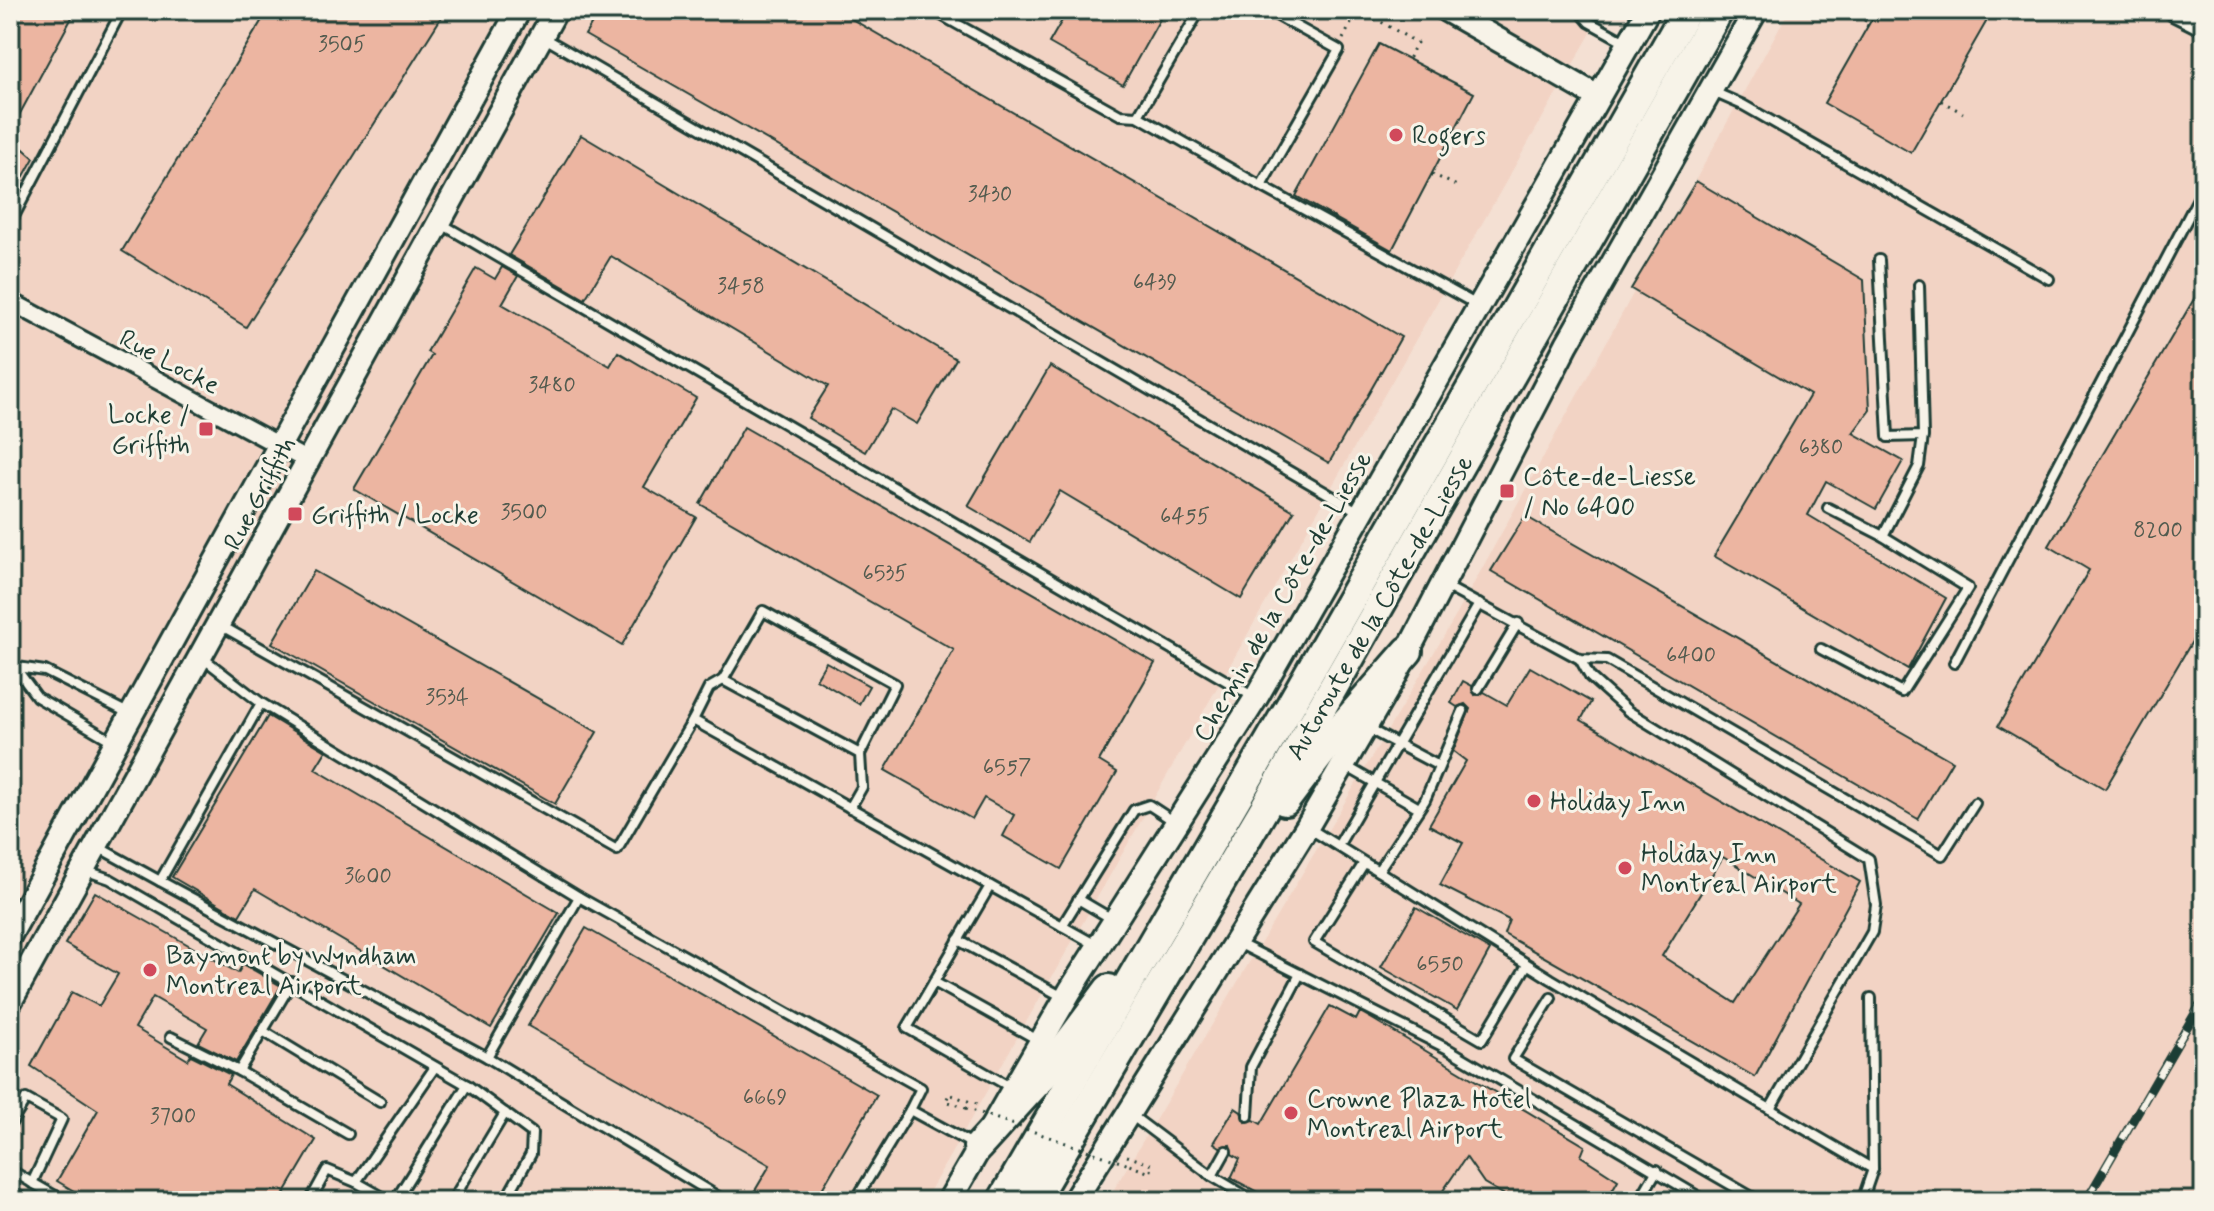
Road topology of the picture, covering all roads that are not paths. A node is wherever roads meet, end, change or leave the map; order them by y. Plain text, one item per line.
1 (122, 10) edge
2 (519, 10) edge
3 (556, 10) edge
4 (932, 10) edge
5 (1200, 10) edge
6 (1267, 10) edge
7 (1446, 10) edge
8 (1579, 10) edge
9 (1648, 10) edge
10 (1687, 10) edge
11 (1719, 10) edge
12 (1756, 10) edge
13 (2176, 10) edge
14 (2204, 24) edge
15 (542, 36) junction
16 (1629, 44) junction
17 (1710, 91) junction
18 (1598, 97) junction
19 (1138, 116) junction
20 (1261, 186) junction
21 (2204, 187) edge
22 (439, 222) junction
23 (10, 224) edge
24 (1879, 260) dead end
25 (2049, 279) dead end
26 (1919, 285) dead end
27 (10, 301) edge
28 (1480, 307) junction
29 (1923, 436) junction
30 (279, 447) junction
31 (308, 461) junction
32 (1828, 508) dead end
33 (1362, 513) junction
34 (1883, 536) junction
35 (1441, 583) junction
36 (1479, 604) junction
37 (1518, 623) junction
38 (220, 625) junction
39 (1821, 649) dead end
40 (1408, 651) junction
41 (201, 657) junction
42 (1580, 659) junction
43 (1954, 663) dead end
44 (13, 668) edge
45 (723, 680) junction
46 (10, 683) edge
47 (1478, 689) dead end
48 (1256, 698) junction
49 (261, 703) junction
50 (1463, 711) dead end
51 (693, 720) junction
52 (1365, 727) junction
53 (124, 728) junction
54 (152, 743) junction
55 (1398, 744) junction
56 (860, 754) junction
57 (1343, 765) junction
58 (1439, 766) junction
59 (1376, 782) junction
60 (1975, 803) dead end
61 (850, 808) junction
62 (1419, 808) junction
63 (1178, 824) junction
64 (1307, 827) junction
65 (1338, 846) junction
66 (96, 847) junction
67 (55, 854) junction
68 (1364, 863) junction
69 (84, 870) junction
70 (1378, 871) junction
71 (1192, 876) junction
72 (160, 881) junction
73 (990, 886) junction
74 (579, 897) junction
75 (1078, 899) junction
76 (1203, 910) junction
77 (1115, 921) junction
78 (1062, 926) junction
79 (10, 935) edge
80 (958, 940) junction
81 (1235, 942) junction
82 (1099, 947) junction
83 (1527, 965) junction
84 (1300, 974) junction
85 (292, 982) junction
86 (934, 982) junction
87 (1551, 998) dead end
88 (1871, 998) dead end
89 (1066, 999) junction
90 (10, 1002) edge
91 (263, 1031) junction
92 (171, 1037) dead end
93 (1040, 1041) junction
94 (487, 1057) junction
95 (435, 1067) junction
96 (239, 1071) junction
97 (467, 1085) junction
98 (1012, 1088) junction
99 (380, 1102) dead end
100 (1770, 1109) junction
101 (910, 1110) junction
102 (505, 1113) junction
103 (1127, 1113) junction
104 (1248, 1116) dead end
105 (10, 1125) edge
106 (348, 1134) dead end
107 (978, 1147) junction
108 (1226, 1151) dead end
109 (1873, 1169) junction
110 (10, 1170) edge
111 (1657, 1170) junction
112 (1212, 1176) junction
113 (356, 1182) junction
114 (32, 1183) junction
115 (10, 1191) edge
116 (372, 1197) edge
117 (26, 1201) edge
118 (64, 1201) edge
119 (310, 1201) edge
120 (393, 1201) edge
121 (452, 1201) edge
122 (505, 1201) edge
123 (725, 1201) edge
124 (855, 1201) edge
125 (949, 1201) edge
126 (1002, 1201) edge
127 (1033, 1201) edge
128 (1074, 1201) edge
129 (1254, 1201) edge
130 (1639, 1201) edge
131 (1706, 1201) edge
132 (1759, 1201) edge
133 (1862, 1201) edge

1 - 23 lane
2 - 30 main road, Rue Griffith
3 - 15 main road, Rue Griffith
4 - 19 lane
5 - 19 lane
6 - 20 lane
7 - 18 main road
8 - 16 lane
9 - 16 main road, Chemin de la Côte-de-Liesse
10 - 71 highway, Autoroute de la Côte-de-Liesse
11 - 76 highway, Autoroute de la Côte-de-Liesse
12 - 17 main road
13 - 14 main road
15 - 22 main road, Rue Griffith
15 - 33 lane
16 - 18 main road, Chemin de la Côte-de-Liesse
17 - 25 lane
17 - 35 main road
18 - 28 main road, Chemin de la Côte-de-Liesse
19 - 20 lane
20 - 28 lane
21 - 43 lane
22 - 31 main road, Rue Griffith
22 - 48 lane
24 - 29 lane
26 - 29 lane
27 - 30 street, Rue Locke
28 - 33 main road, Chemin de la Côte-de-Liesse
29 - 34 lane
30 - 31 street, Rue Locke
30 - 53 main road, Rue Griffith
31 - 38 main road, Rue Griffith
32 - 34 lane
33 - 48 main road, Chemin de la Côte-de-Liesse
34 - 39 lane
35 - 36 lane
35 - 40 main road
36 - 37 lane
36 - 55 lane
37 - 42 lane
37 - 47 lane
38 - 41 main road, Rue Griffith
38 - 51 lane
40 - 52 main road
40 - 76 highway
41 - 49 lane
41 - 54 main road, Rue Griffith
42 - 60 lane
42 - 100 lane
44 - 46 lane
44 - 53 lane
44 - 53 lane
45 - 51 lane
45 - 56 lane
45 - 56 lane
48 - 63 main road, Chemin de la Côte-de-Liesse
49 - 72 lane
49 - 74 lane
50 - 58 lane
51 - 61 lane
52 - 55 lane
52 - 57 main road
53 - 54 main road
53 - 67 main road, Rue Griffith
54 - 66 main road, Rue Griffith
55 - 58 lane
55 - 59 lane
56 - 61 lane
57 - 59 lane
57 - 64 main road
58 - 62 lane
59 - 62 lane
59 - 65 lane
61 - 73 lane
62 - 70 lane
63 - 75 lane
63 - 77 main road, Chemin de la Côte-de-Liesse
64 - 65 lane
64 - 81 main road
65 - 68 lane
66 - 69 main road, Rue Griffith
66 - 72 lane
67 - 69 main road
67 - 79 main road, Rue Griffith
68 - 70 lane
68 - 83 lane
69 - 85 lane
69 - 90 main road, Rue Griffith
70 - 83 lane
71 - 107 highway
71 - 126 highway, Autoroute de la Côte-de-Liesse
72 - 94 lane
73 - 78 lane
73 - 80 lane
74 - 94 lane
74 - 101 lane
75 - 77 lane
75 - 78 lane
76 - 127 highway, Autoroute de la Côte-de-Liesse
77 - 82 main road, Chemin de la Côte-de-Liesse
78 - 82 lane
80 - 86 lane
80 - 89 lane
81 - 84 lane
81 - 103 main road
82 - 89 main road, Chemin de la Côte-de-Liesse
83 - 100 lane
84 - 104 lane
84 - 111 lane
85 - 91 lane
85 - 95 lane
86 - 93 lane
86 - 98 lane
87 - 132 lane
88 - 109 lane
89 - 93 main road, Chemin de la Côte-de-Liesse
91 - 96 lane
91 - 99 lane
92 - 96 lane
93 - 98 main road, Chemin de la Côte-de-Liesse
94 - 123 lane
95 - 97 lane
95 - 113 lane
96 - 106 lane
97 - 102 lane
97 - 120 lane
98 - 107 main road, Chemin de la Côte-de-Liesse
100 - 109 lane
101 - 107 lane
101 - 124 lane
102 - 121 lane
102 - 122 lane
103 - 112 lane
103 - 128 main road
105 - 114 lane
107 - 125 main road, Chemin de la Côte-de-Liesse
108 - 112 lane
109 - 133 lane
110 - 114 lane
111 - 130 lane
111 - 131 lane
112 - 129 lane
113 - 116 lane
113 - 119 lane
114 - 118 lane
115 - 117 lane
116 - 120 lane

